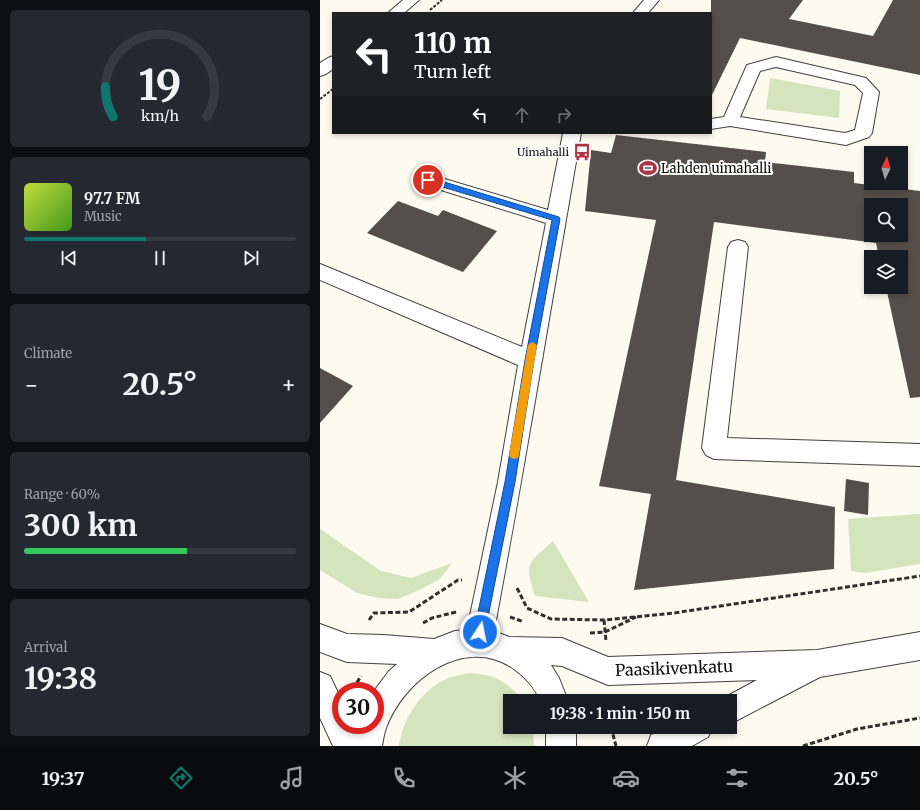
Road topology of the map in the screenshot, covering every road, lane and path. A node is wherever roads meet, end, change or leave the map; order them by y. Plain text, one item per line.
1 (412, 0) edge
2 (442, 0) edge
3 (652, 0) edge
4 (396, 12) edge
5 (427, 12) edge
6 (641, 12) edge
7 (332, 62) edge
8 (320, 71) edge
9 (332, 90) edge
10 (320, 99) edge
11 (730, 122) junction
12 (712, 124) edge
13 (572, 134) edge
14 (428, 180) dead end
15 (556, 219) junction
16 (738, 247) dead end
17 (320, 272) edge
18 (530, 360) junction
19 (920, 455) edge
20 (920, 576) edge
21 (638, 616) junction
22 (604, 620) dead end
23 (583, 634) dead end
24 (320, 638) edge
25 (478, 643) junction
26 (920, 646) edge
27 (510, 650) junction
28 (433, 653) junction
29 (817, 664) junction
30 (320, 686) edge
31 (551, 694) edge
32 (384, 700) edge
33 (737, 706) edge
34 (920, 718) edge
35 (370, 734) edge
36 (561, 734) edge
37 (613, 734) edge
38 (685, 734) edge
39 (348, 746) edge
40 (367, 746) edge
41 (561, 746) edge
42 (616, 746) edge
43 (662, 746) edge
44 (803, 746) edge

1 - 4 street
2 - 5 path
3 - 6 street
7 - 8 street
9 - 10 path
11 - 11 street
11 - 12 street
13 - 15 street
14 - 15 street
15 - 18 street
16 - 19 street
17 - 18 street
18 - 25 street
20 - 21 path
21 - 22 path
21 - 23 path
24 - 28 street
25 - 27 street
25 - 28 street
26 - 29 street, Paasikivenkatu
27 - 29 street, Paasikivenkatu
27 - 31 street
28 - 32 street
29 - 33 street, Paasikivenkatu
30 - 39 street
34 - 44 path
35 - 40 street
36 - 41 street
37 - 42 path
38 - 43 street

